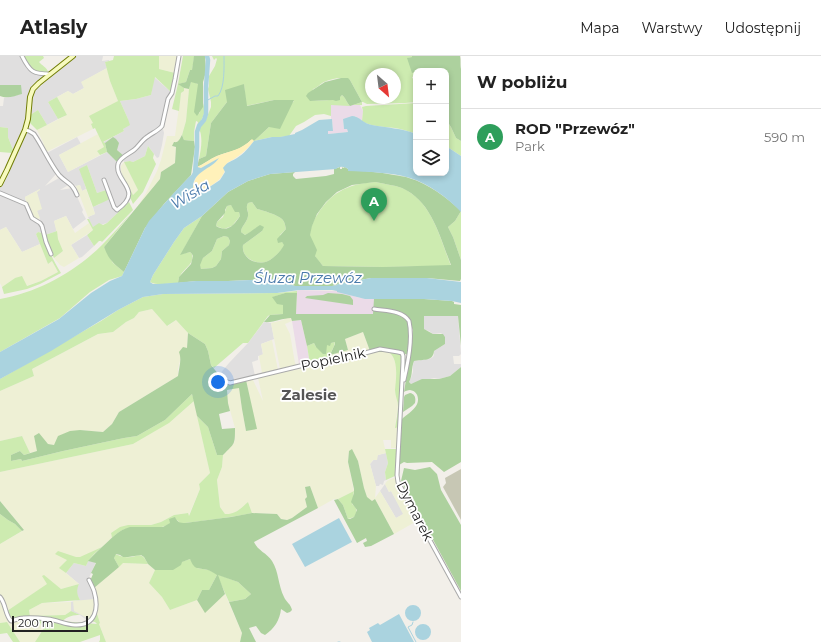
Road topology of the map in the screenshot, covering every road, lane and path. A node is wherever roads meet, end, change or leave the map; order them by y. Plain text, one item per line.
1 (22, 56) edge
2 (73, 56) edge
3 (179, 56) edge
4 (50, 74) junction
5 (25, 130) junction
6 (104, 180) dead end
7 (0, 184) edge
8 (0, 193) edge
9 (77, 195) dead end
10 (51, 254) dead end
11 (374, 309) dead end
12 (225, 381) dead end
13 (402, 389) junction
14 (402, 394) joint
15 (89, 580) dead end
16 (0, 597) edge
17 (461, 598) edge

1 - 4 street
2 - 4 street
3 - 6 street
4 - 5 street
5 - 7 street
5 - 9 street
8 - 10 street
11 - 13 street
12 - 13 street, Popielnik
13 - 14 street, Popielnik
14 - 17 street, Dymarek
15 - 16 street

